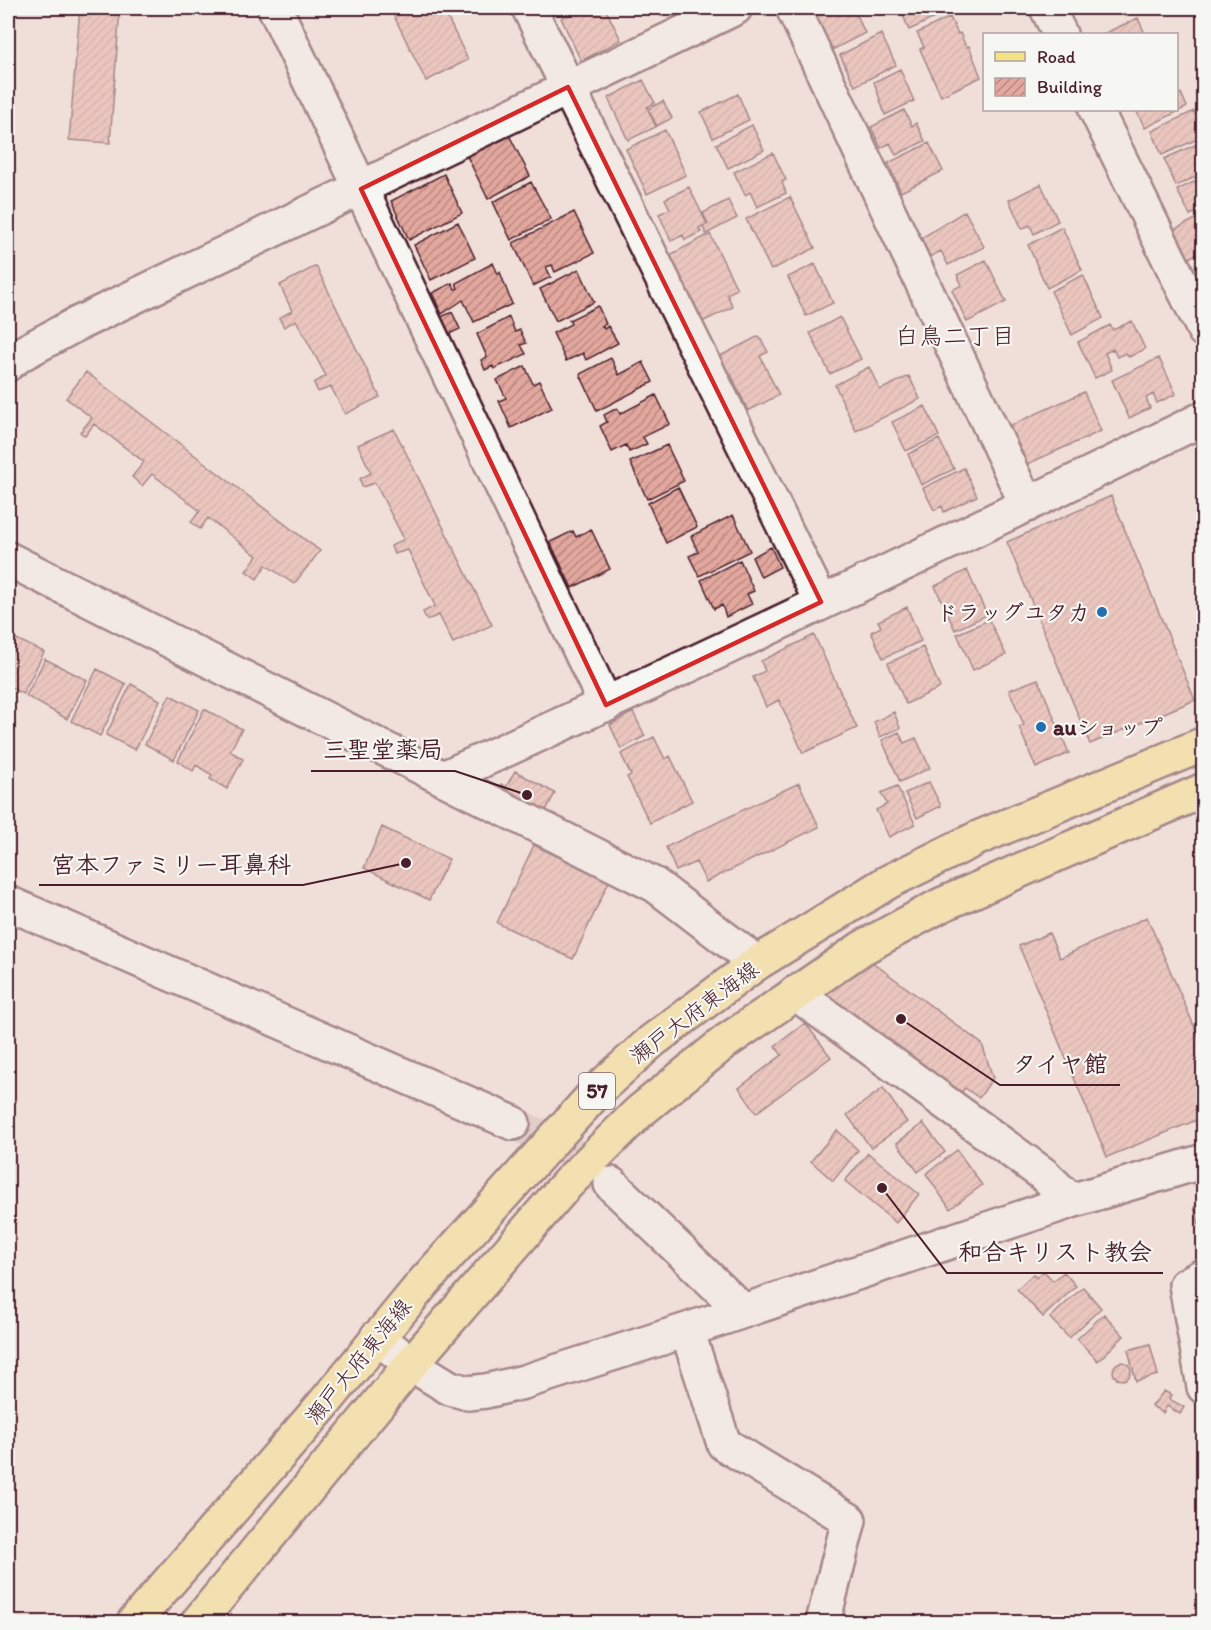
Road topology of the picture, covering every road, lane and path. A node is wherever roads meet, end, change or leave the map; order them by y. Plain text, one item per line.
1 (275, 8) edge
2 (529, 8) edge
3 (735, 8) edge
4 (793, 8) edge
5 (1047, 8) edge
6 (1060, 33) edge
7 (568, 87) junction
8 (1096, 111) edge
9 (361, 189) junction
10 (1203, 330) edge
11 (8, 364) edge
12 (1203, 418) edge
13 (1027, 505) junction
14 (8, 559) edge
15 (821, 602) junction
16 (606, 705) junction
17 (1203, 744) edge
18 (443, 778) junction
19 (1203, 790) edge
20 (8, 903) edge
21 (757, 963) junction
22 (795, 993) junction
23 (513, 1123) tunnel mouth
24 (1203, 1161) edge
25 (611, 1184) tunnel mouth
26 (1071, 1201) junction
27 (1203, 1275) edge
28 (743, 1311) junction
29 (687, 1330) junction
30 (377, 1337) junction
31 (411, 1364) junction
32 (1203, 1387) edge
33 (134, 1623) edge
34 (198, 1623) edge
35 (823, 1623) edge

1 - 9 street
2 - 7 street
3 - 7 street
4 - 13 street
5 - 6 street
7 - 9 street
7 - 15 street
8 - 10 street
9 - 11 street
9 - 16 street
12 - 13 street
13 - 15 street
14 - 18 street
15 - 16 street
16 - 18 street
17 - 21 main road, 瀬戸大府東海線 / 57
18 - 21 street
19 - 22 main road, 瀬戸大府東海線 / 57
20 - 23 street
21 - 30 main road, 瀬戸大府東海線 / 57
22 - 26 street
22 - 31 main road, 瀬戸大府東海線 / 57
24 - 26 street
25 - 28 street
26 - 28 street
27 - 32 street
28 - 29 street
29 - 31 street
29 - 35 street
30 - 31 street
30 - 33 main road, 瀬戸大府東海線 / 57
31 - 34 main road, 瀬戸大府東海線 / 57

